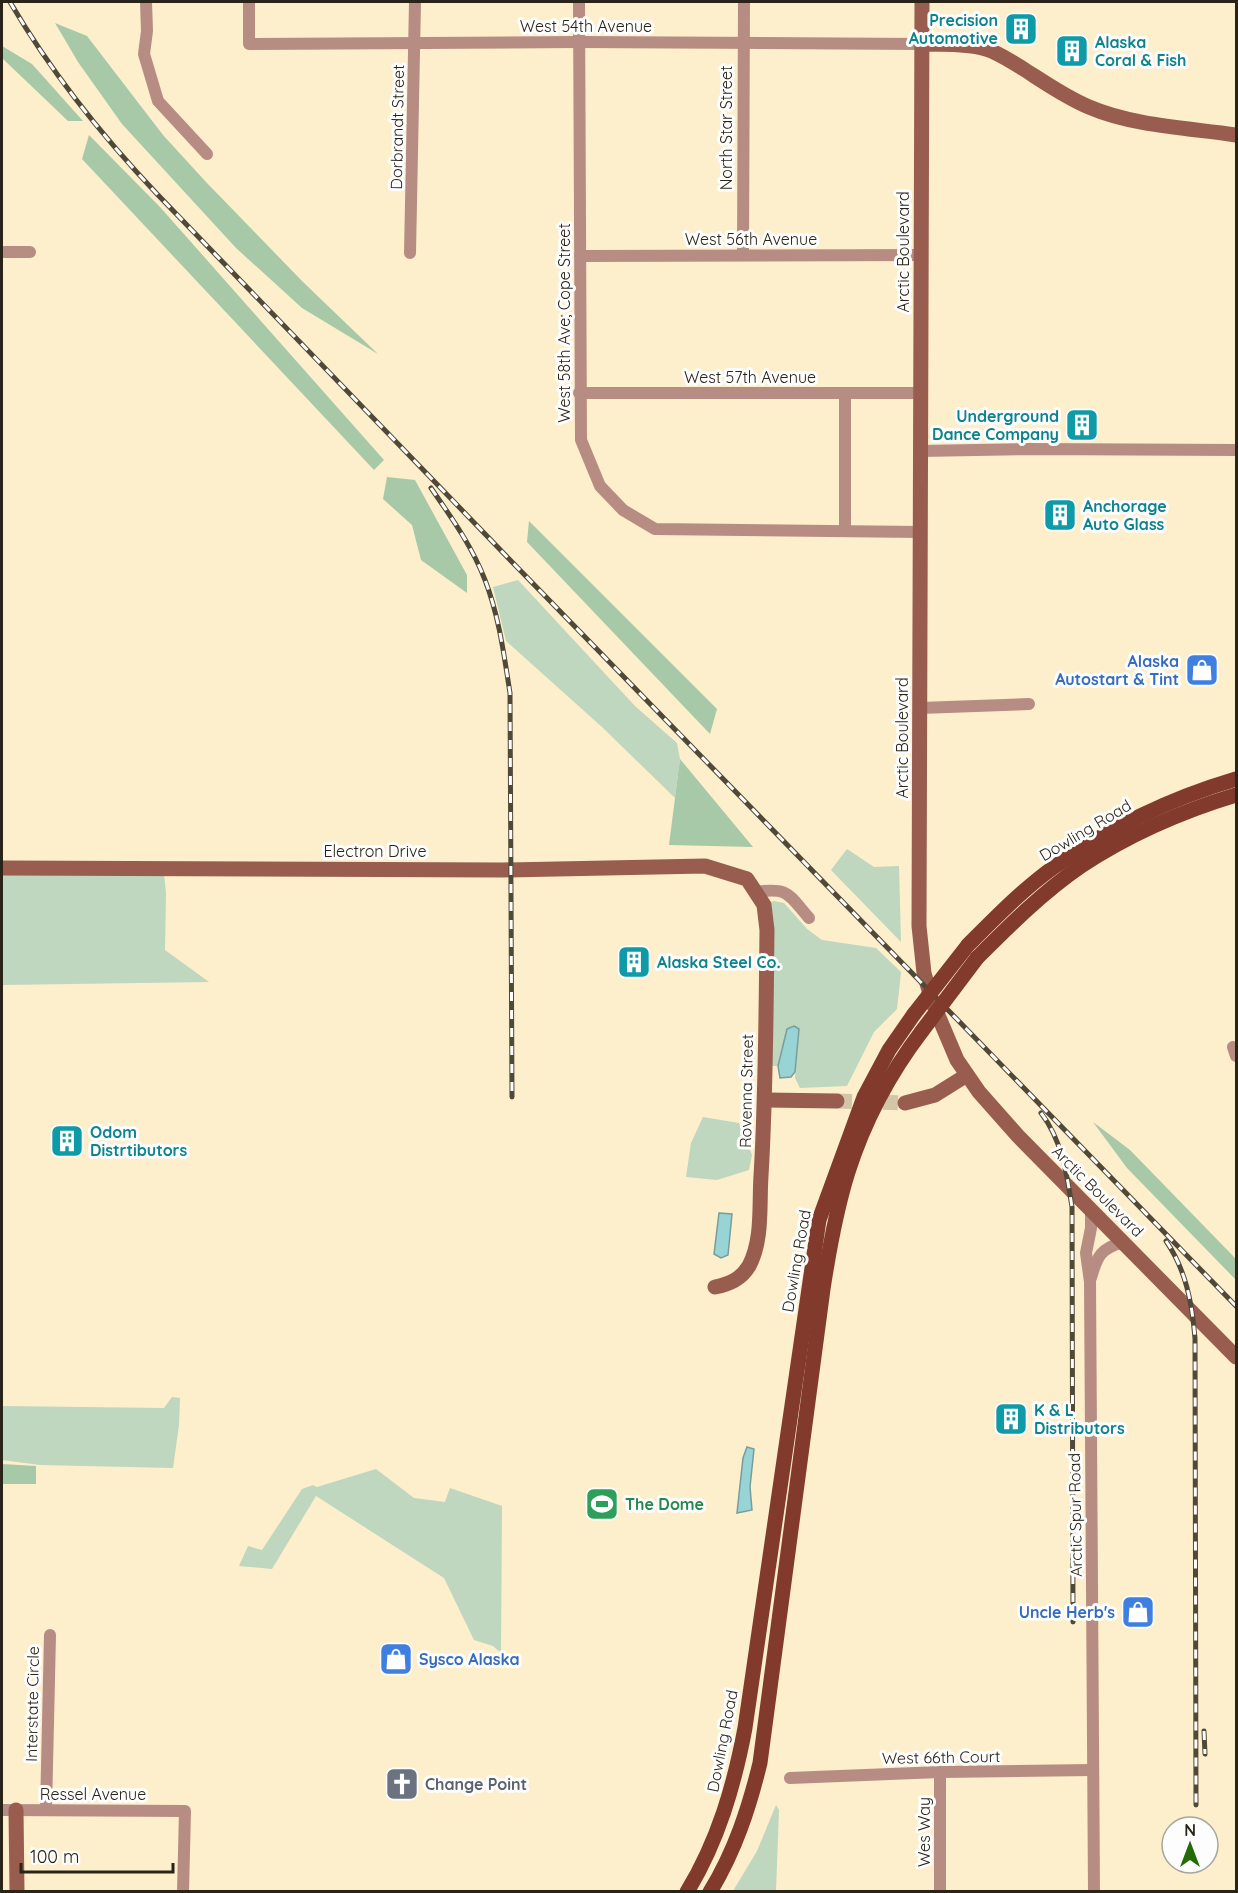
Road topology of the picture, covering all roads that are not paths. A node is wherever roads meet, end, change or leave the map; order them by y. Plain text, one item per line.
1 (146, 2) edge
2 (249, 2) edge
3 (415, 2) edge
4 (579, 2) edge
5 (744, 2) edge
6 (922, 2) edge
7 (578, 42) junction
8 (743, 42) junction
9 (415, 43) junction
10 (922, 44) junction
11 (1236, 135) edge
12 (207, 154) dead end
13 (2, 252) edge
14 (30, 252) dead end
15 (410, 253) dead end
16 (743, 255) junction
17 (922, 255) junction
18 (580, 256) junction
19 (579, 393) junction
20 (846, 393) junction
21 (920, 393) junction
22 (1236, 450) edge
23 (920, 451) junction
24 (845, 531) junction
25 (920, 532) junction
26 (1029, 704) dead end
27 (920, 708) junction
28 (1236, 779) edge
29 (1236, 795) edge
30 (2, 868) edge
31 (751, 886) junction
32 (808, 918) dead end
33 (973, 951) junction
34 (967, 1075) junction
35 (765, 1100) junction
36 (837, 1101) tunnel mouth
37 (905, 1103) tunnel mouth
38 (1091, 1210) junction
39 (1124, 1242) junction
40 (1090, 1282) junction
41 (716, 1287) dead end
42 (1236, 1357) edge
43 (50, 1635) dead end
44 (1093, 1770) junction
45 (940, 1772) junction
46 (790, 1778) dead end
47 (9, 1810) edge
48 (46, 1810) junction
49 (17, 1892) edge
50 (183, 1892) edge
51 (687, 1892) edge
52 (711, 1892) edge
53 (940, 1892) edge
54 (1094, 1892) edge

1 - 12 street
2 - 9 street, West 54th Avenue
3 - 9 street, Dorbrandt Street
4 - 7 street, West 58th Ave; Cope Street
5 - 8 street, North Star Street
6 - 10 main road, Arctic Boulevard
7 - 8 street, West 54th Avenue
7 - 9 street, West 54th Avenue
7 - 18 street, West 58th Ave; Cope Street
8 - 10 street, West 54th Avenue
8 - 16 street, North Star Street
9 - 15 street, Dorbrandt Street
10 - 11 main road
10 - 17 main road, Arctic Boulevard
13 - 14 street
16 - 17 street, West 56th Avenue
16 - 18 street, West 56th Avenue
17 - 21 main road, Arctic Boulevard
18 - 19 street, West 58th Ave; Cope Street
19 - 20 street, West 57th Avenue
19 - 24 street, West 58th Ave; Cope Street
20 - 21 street, West 57th Avenue
20 - 24 street
21 - 23 main road, Arctic Boulevard
22 - 23 street
23 - 25 main road, Arctic Boulevard
24 - 25 street, West 58th Ave; Cope Street
25 - 27 main road, Arctic Boulevard
26 - 27 street
27 - 34 main road, Arctic Boulevard
28 - 33 main road, Dowling Road
29 - 33 main road, Dowling Road
30 - 31 main road, Electron Drive
31 - 32 street
31 - 35 main road, Rovenna Street
33 - 51 main road, Dowling Road, bridge
33 - 52 main road, Dowling Road, bridge
34 - 37 main road
34 - 38 main road, Arctic Boulevard
35 - 36 main road
35 - 41 main road, Rovenna Street
38 - 39 main road, Arctic Boulevard
38 - 40 street, Arctic Spur Road
39 - 40 street, Arctic Spur Road
39 - 42 main road, Arctic Boulevard
40 - 44 street, Arctic Spur Road
43 - 48 street, Interstate Circle
44 - 45 street, West 66th Court
44 - 54 street, Arctic Spur Road
45 - 46 street, West 66th Court
45 - 53 street, Wes Way
47 - 48 street, Ressel Avenue
47 - 49 main road
48 - 50 street, Ressel Avenue

